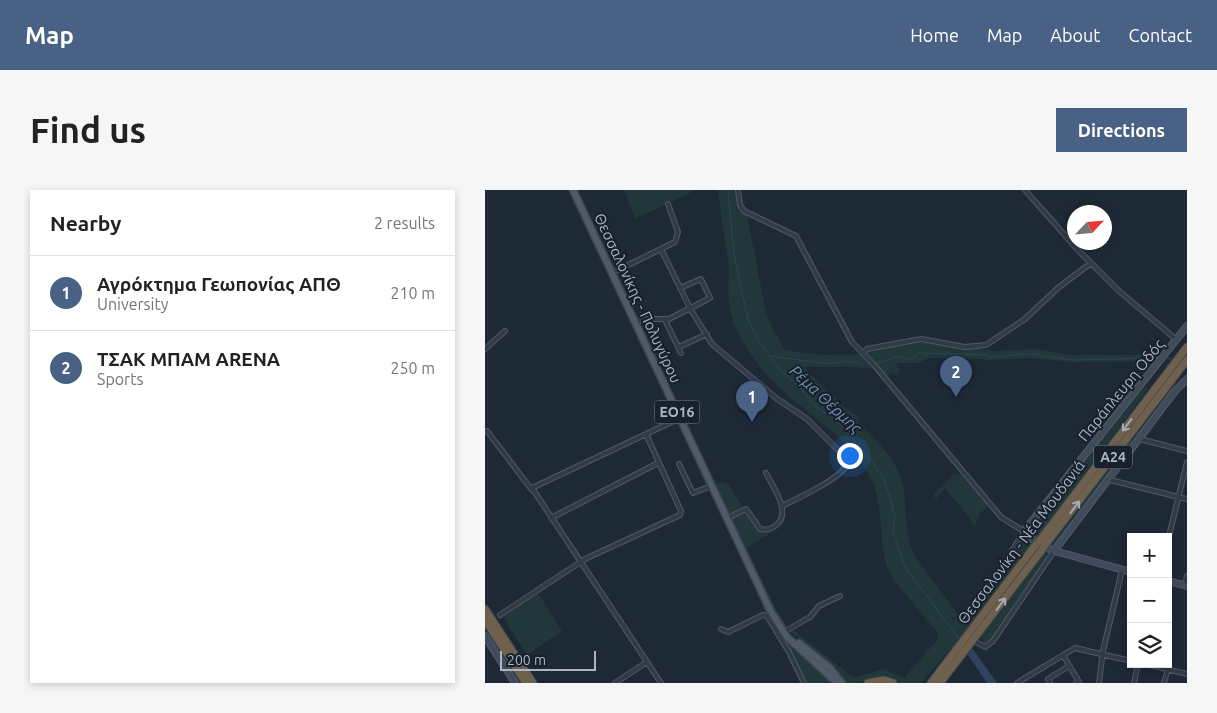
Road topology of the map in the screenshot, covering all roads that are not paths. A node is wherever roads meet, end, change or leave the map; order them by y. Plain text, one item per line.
1 (573, 190) edge
2 (739, 190) edge
3 (1025, 190) edge
4 (668, 204) dead end
5 (661, 249) junction
6 (1091, 263) junction
7 (612, 273) junction
8 (680, 288) junction
9 (691, 310) junction
10 (665, 320) junction
11 (636, 322) junction
12 (1187, 326) edge
13 (505, 331) dead end
14 (707, 334) junction
15 (1177, 340) junction
16 (679, 348) junction
17 (1187, 348) edge
18 (485, 349) edge
19 (681, 353) dead end
20 (863, 354) junction
21 (1184, 358) edge
22 (1187, 379) edge
23 (680, 418) junction
24 (487, 431) dead end
25 (646, 434) junction
26 (1140, 439) junction
27 (1187, 451) edge
28 (1187, 462) edge
29 (658, 463) junction
30 (679, 464) dead end
31 (766, 473) dead end
32 (1110, 480) junction
33 (711, 486) junction
34 (532, 490) junction
35 (1179, 497) junction
36 (1187, 499) edge
37 (782, 506) junction
38 (551, 518) junction
39 (726, 518) junction
40 (1025, 532) junction
41 (1170, 533) edge
42 (1042, 545) junction
43 (1056, 549) junction
44 (581, 563) junction
45 (1122, 570) junction
46 (1127, 571) edge
47 (1187, 576) edge
48 (1172, 582) edge
49 (1186, 585) edge
50 (840, 596) dead end
51 (485, 609) edge
52 (967, 614) dead end
53 (500, 616) dead end
54 (485, 620) edge
55 (721, 629) dead end
56 (784, 632) junction
57 (485, 636) edge
58 (974, 642) junction
59 (1103, 654) junction
60 (1063, 655) junction
61 (1127, 660) edge
62 (647, 662) junction
63 (946, 664) junction
64 (1069, 666) junction
65 (1137, 668) edge
66 (1163, 668) edge
67 (1167, 669) junction
68 (1187, 674) edge
69 (515, 683) edge
70 (526, 683) edge
71 (533, 683) edge
72 (615, 683) edge
73 (661, 683) edge
74 (804, 683) edge
75 (837, 683) edge
76 (842, 683) edge
77 (868, 683) edge
78 (893, 683) edge
79 (927, 683) edge
80 (931, 683) edge
81 (940, 683) edge
82 (1017, 683) edge
83 (1050, 683) edge
84 (1076, 683) edge
85 (1099, 683) edge
86 (1133, 683) edge
87 (1164, 683) edge

1 - 7 main road, Θεσσαλονίκης - Πολυγύρου / ΕΟ16
2 - 20 street
3 - 6 street
4 - 5 street
5 - 7 street
5 - 8 street
6 - 15 street
6 - 20 street
7 - 11 main road, Θεσσαλονίκης - Πολυγύρου / ΕΟ16
8 - 9 street
8 - 9 street
9 - 10 street
9 - 14 street
10 - 11 street
10 - 16 street
11 - 23 main road, Θεσσαλονίκης - Πολυγύρου / ΕΟ16
12 - 15 street, Παράπλευρη Οδός
13 - 18 street
14 - 16 street
14 - 37 street
15 - 40 street, Παράπλευρη Οδός
16 - 19 street
17 - 21 highway, Θεσσαλονίκη - Νέα Μουδανιά / Α24
20 - 40 street
21 -> 42 highway, Θεσσαλονίκη - Νέα Μουδανιά / Α24
42 -> 21 highway, Θεσσαλονίκη - Νέα Μουδανιά / Α24
22 - 26 street
23 - 25 street
23 - 33 main road, Θεσσαλονίκης - Πολυγύρου / ΕΟ16
24 - 34 street
25 - 29 street
25 - 34 street
26 - 27 street
26 - 32 street
28 - 35 street
29 - 38 street
29 - 44 street
30 - 33 street
31 - 37 street
32 - 35 street
32 - 43 street
33 - 39 main road, Θεσσαλονίκης - Πολυγύρου / ΕΟ16
34 - 38 street
35 - 36 street
35 - 41 street
37 - 39 street
38 - 44 street
39 - 56 main road, Θεσσαλονίκης - Πολυγύρου / ΕΟ16
40 - 43 street
40 - 52 street, Παράπλευρη Οδός
58 -> 42 highway, Θεσσαλονίκη - Νέα Μουδανιά / Α24
42 - 63 highway, Θεσσαλονίκη - Νέα Μουδανιά / Α24, bridge
43 - 45 street
43 - 58 street
44 - 53 street
44 - 62 street
45 - 46 street
45 - 59 street
47 - 49 street
48 - 49 street
50 - 56 street
51 - 71 highway
54 - 70 highway
55 - 74 street
56 - 75 main road, Θεσσαλονίκης - Πολυγύρου / ΕΟ16
56 - 76 main road, Θεσσαλονίκης - Πολυγύρου / ΕΟ16
57 - 69 street
58 - 81 highway, Θεσσαλονίκη - Νέα Μουδανιά / Α24
59 - 60 street
59 - 61 street
59 - 85 street
60 - 64 street
60 - 82 street
62 - 72 street
62 - 73 street
63 - 79 highway
63 - 80 highway, Θεσσαλονίκη - Νέα Μουδανιά / Α24
64 - 83 street
64 - 84 street
65 - 86 street
66 - 67 street
67 - 68 street
67 - 87 street
77 - 78 highway

